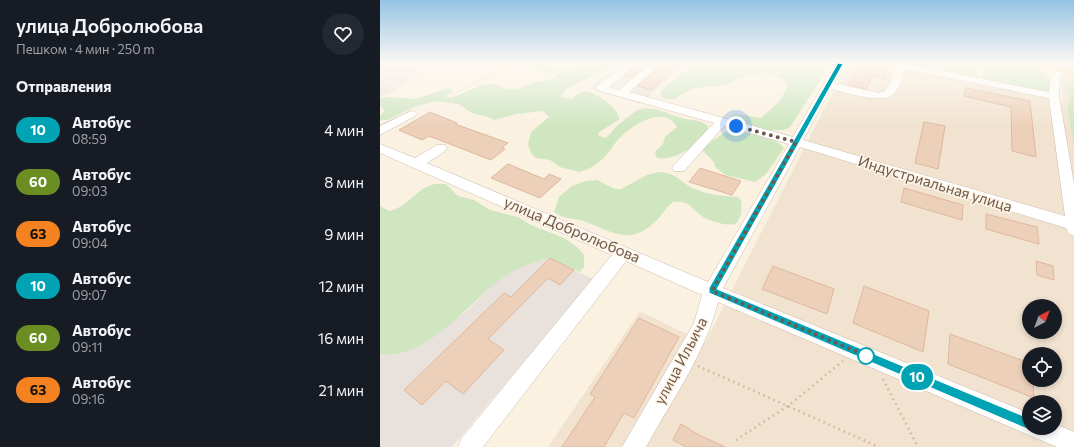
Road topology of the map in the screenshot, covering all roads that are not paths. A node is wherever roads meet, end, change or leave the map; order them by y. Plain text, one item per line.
1 (605, 85) edge
2 (632, 85) edge
3 (828, 85) joint
4 (895, 85) edge
5 (997, 85) edge
6 (1055, 85) edge
7 (621, 94) junction
8 (1054, 96) junction
9 (411, 114) dead end
10 (722, 122) junction
11 (380, 131) edge
12 (796, 142) junction
13 (380, 148) edge
14 (441, 148) dead end
15 (417, 163) junction
16 (679, 168) dead end
17 (1074, 226) edge
18 (624, 252) junction
19 (712, 291) junction
20 (1022, 421) edge
21 (1055, 435) edge
22 (1074, 443) edge
23 (470, 447) edge
24 (633, 447) edge

1 - 7 street, Индустриальная улица
2 - 7 street
3 - 4 street
3 - 12 street, улица Ильича
5 - 8 street
6 - 8 street
7 - 10 street, Индустриальная улица
8 - 17 street
9 - 11 street
10 - 12 street, Индустриальная улица
10 - 16 street
12 - 17 street, Индустриальная улица
12 - 19 street, улица Ильича
13 - 15 street, улица Добролюбова
14 - 15 street
15 - 18 street, улица Добролюбова
18 - 19 street, улица Добролюбова
18 - 23 street
19 - 20 street, улица Добролюбова
19 - 24 street, улица Ильича
21 - 22 street

